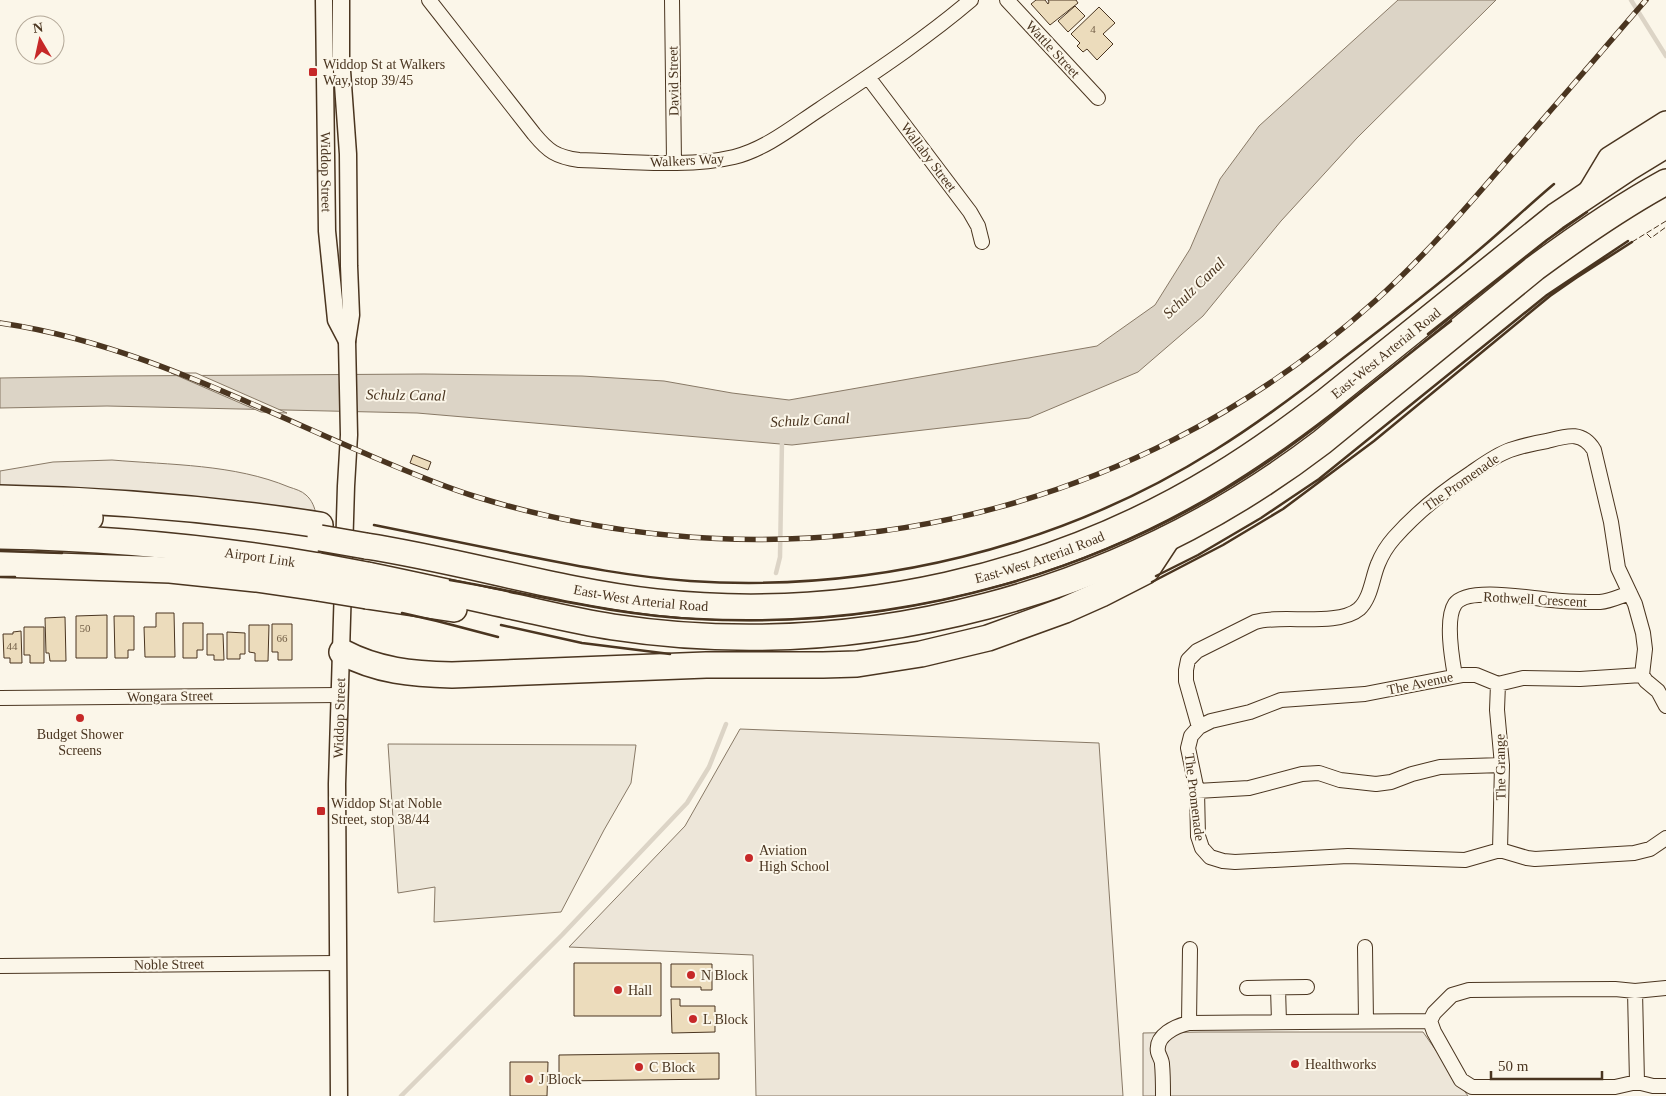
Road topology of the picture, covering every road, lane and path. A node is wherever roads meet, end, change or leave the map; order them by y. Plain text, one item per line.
1 (324, 0) edge
2 (341, 0) edge
3 (429, 0) edge
4 (672, 0) edge
5 (972, 0) edge
6 (1007, 0) edge
7 (868, 77) junction
8 (1098, 98) dead end
9 (1666, 122) edge
10 (1666, 145) edge
11 (674, 162) junction
12 (1666, 182) edge
13 (1588, 193) junction
14 (982, 242) dead end
15 (347, 341) junction
16 (0, 498) edge
17 (0, 517) edge
18 (320, 532) junction
19 (0, 536) edge
20 (1169, 537) junction
21 (0, 564) edge
22 (319, 577) junction
23 (1630, 593) junction
24 (342, 652) junction
25 (1642, 674) junction
26 (1454, 676) junction
27 (1498, 684) junction
28 (339, 695) junction
29 (0, 698) edge
30 (1666, 706) edge
31 (1199, 726) junction
32 (1502, 765) junction
33 (1197, 791) junction
34 (1666, 838) edge
35 (1500, 850) junction
36 (1365, 947) dead end
37 (1190, 949) dead end
38 (338, 963) junction
39 (0, 966) edge
40 (1307, 987) dead end
41 (1247, 988) dead end
42 (1278, 988) junction
43 (1666, 988) edge
44 (1636, 991) junction
45 (1366, 1021) junction
46 (1430, 1021) junction
47 (1279, 1022) junction
48 (1190, 1023) junction
49 (1637, 1082) junction
50 (1666, 1086) edge
51 (1615, 1091) edge
52 (339, 1096) edge
53 (1163, 1096) edge

1 - 15 street, Widdop Street
2 - 15 street, Widdop Street
3 - 11 street, Walkers Way
4 - 11 street, David Street
5 - 7 street, Walkers Way
6 - 8 street, Wattle Street
7 - 11 street, Walkers Way
7 - 14 street, Wallaby Street
9 - 13 main road, East-West Arterial Road
10 - 13 highway, East-West Arterial Road
12 - 20 highway
13 - 18 highway, East-West Arterial Road
15 - 24 street, Widdop Street
16 - 18 highway
17 - 18 highway, Airport Link
19 - 22 highway, Airport Link
20 - 22 highway, Airport Link, bridge
20 - 24 highway
21 - 22 highway
23 - 25 street, The Promenade
23 - 26 street, Rothwell Crescent
23 - 31 street, The Promenade
24 - 28 street, Widdop Street
25 - 27 street
25 - 30 street
26 - 27 street, The Avenue
26 - 31 street, The Avenue
27 - 32 street, The Grange
28 - 29 street, Wongara Street
28 - 38 street, Widdop Street
31 - 33 street, The Promenade
32 - 33 street
32 - 35 street, The Grange
33 - 35 street, The Promenade
34 - 35 street
36 - 45 street
37 - 48 street
38 - 39 street, Noble Street
38 - 52 street, Widdop Street
40 - 42 street
41 - 42 street
42 - 47 street
43 - 44 street
44 - 46 street
44 - 49 street
45 - 46 street
45 - 47 street
46 - 51 street
47 - 48 street
48 - 53 street
49 - 50 street
49 - 51 street

